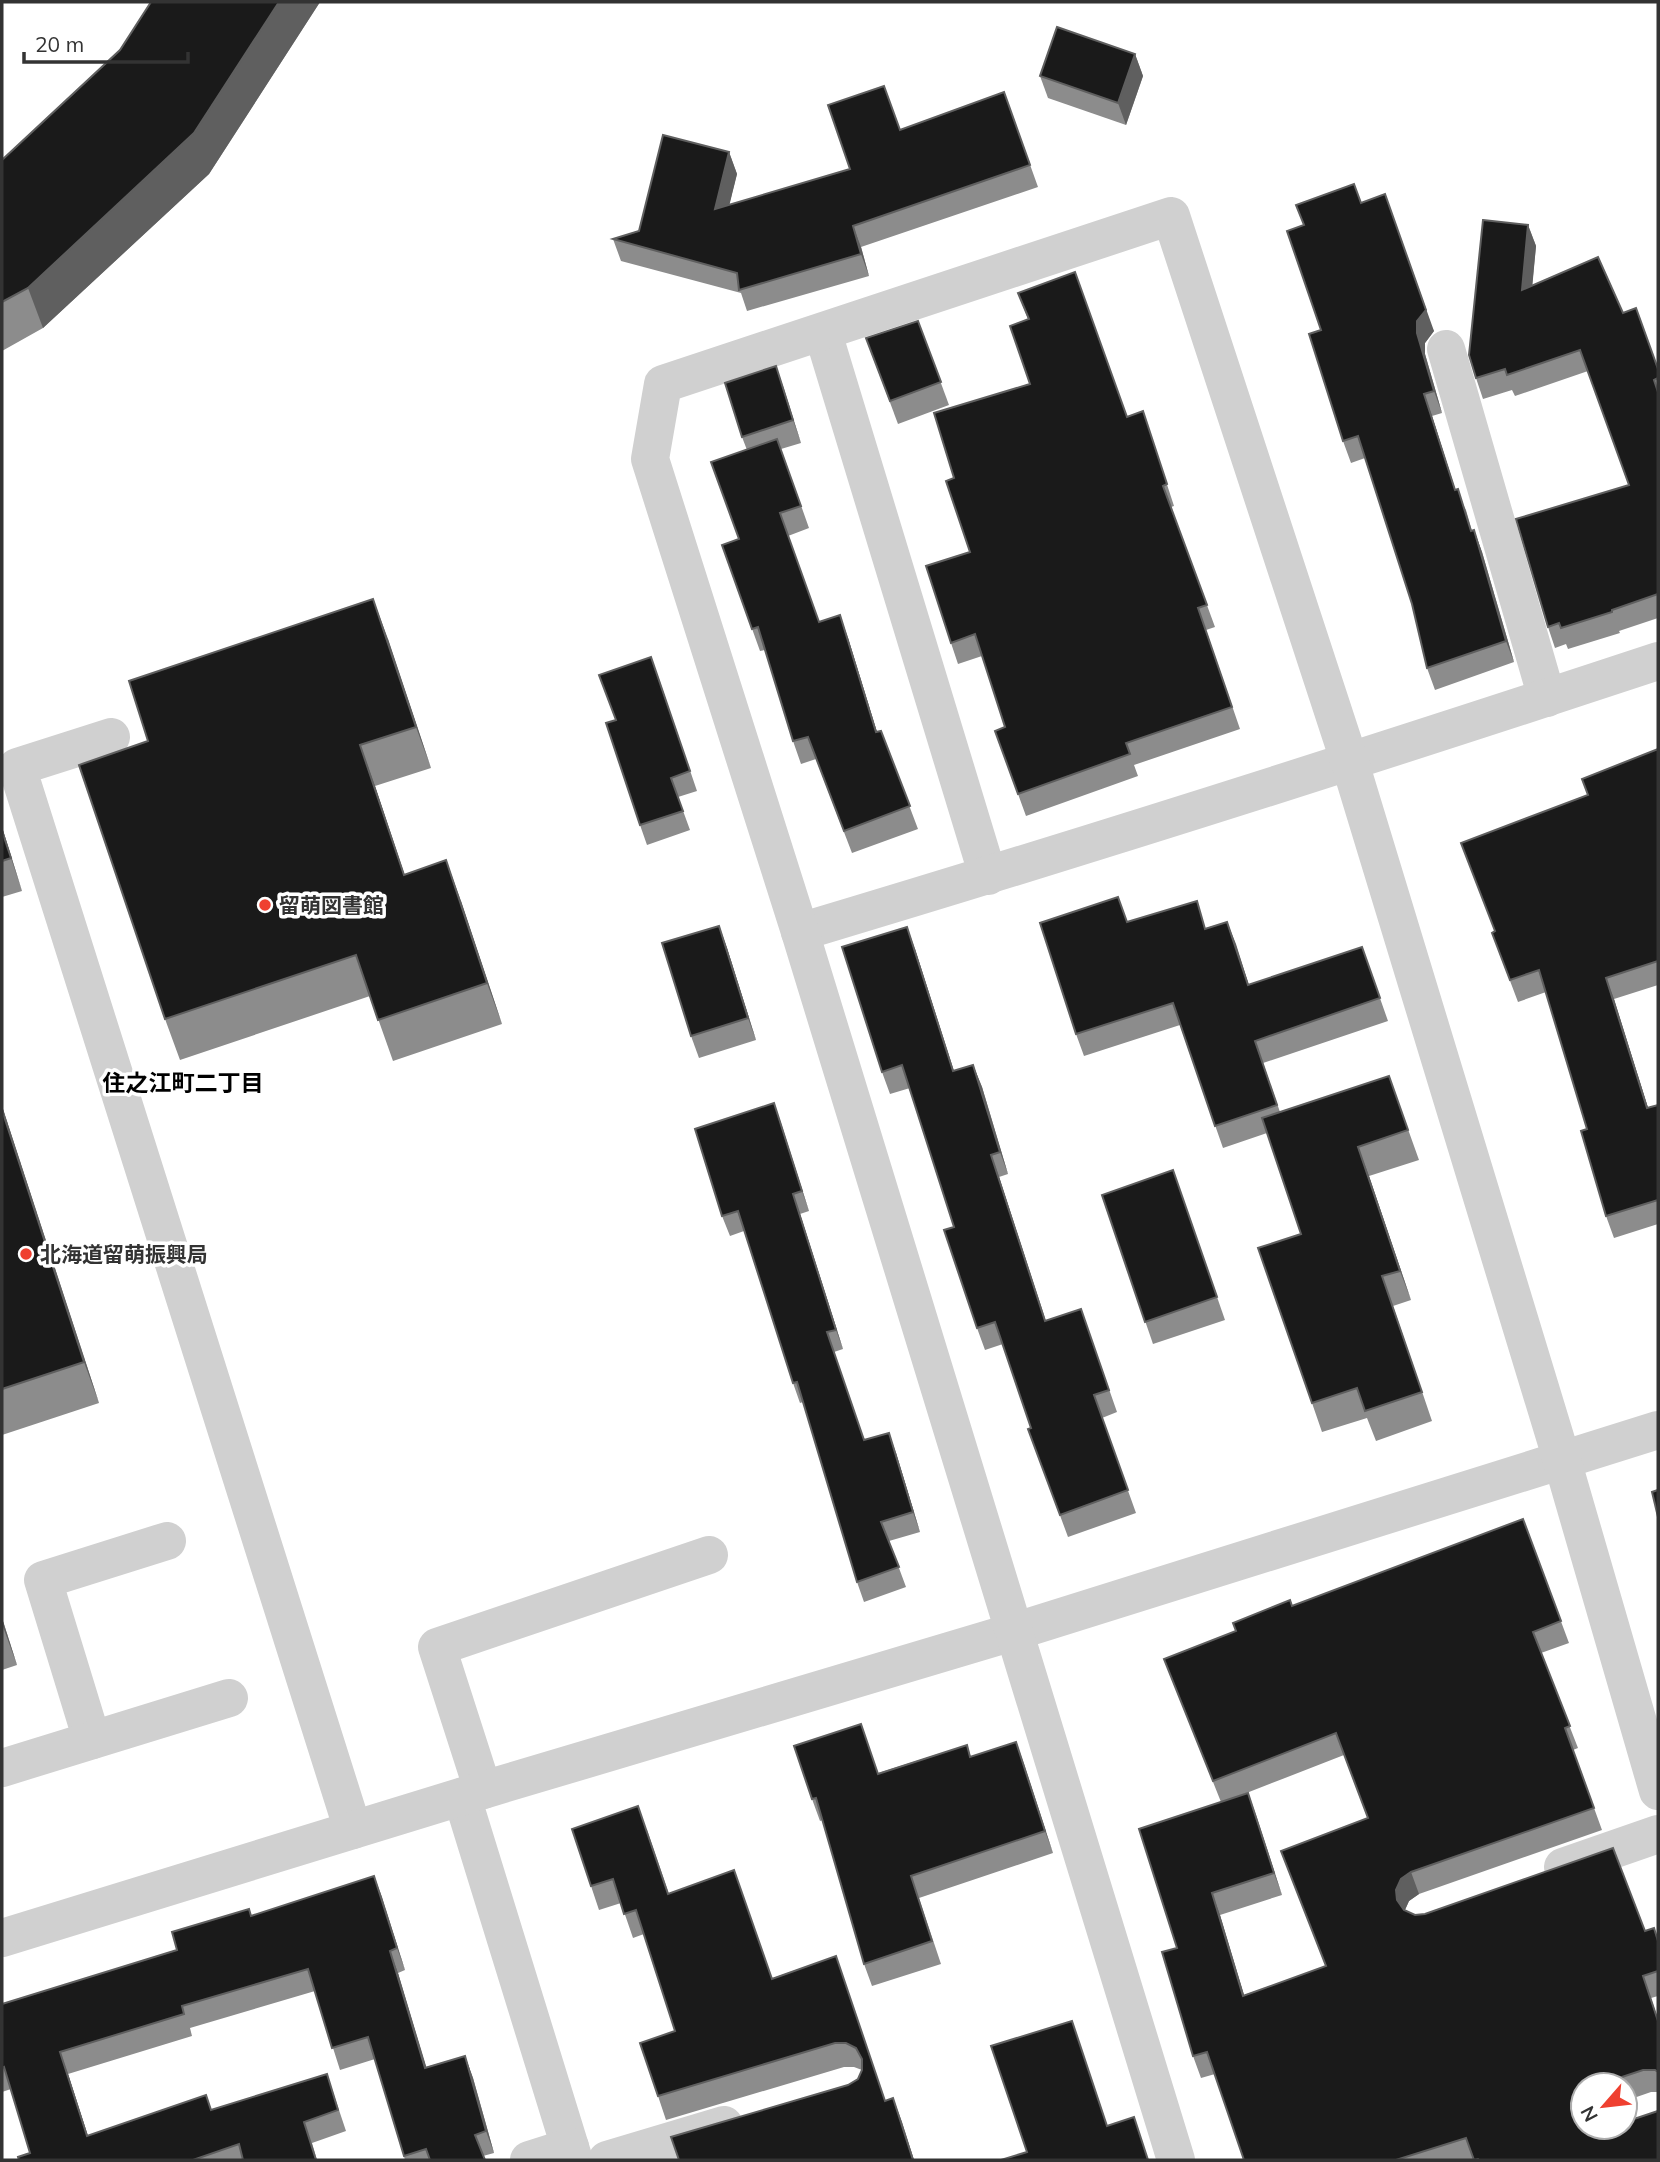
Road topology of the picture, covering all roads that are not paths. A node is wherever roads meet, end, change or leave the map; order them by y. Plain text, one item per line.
1 (822, 333) junction
2 (1446, 349) dead end
3 (1658, 661) edge
4 (1547, 698) junction
5 (111, 737) dead end
6 (1350, 762) junction
7 (988, 876) junction
8 (800, 932) junction
9 (1658, 1430) edge
10 (1562, 1460) junction
11 (167, 1541) dead end
12 (709, 1555) dead end
13 (1013, 1632) junction
14 (229, 1698) dead end
15 (92, 1740) junction
16 (2, 1768) edge
17 (1658, 1791) edge
18 (472, 1793) junction
19 (353, 1830) junction
20 (1658, 1834) edge
21 (1529, 1879) edge
22 (2, 1938) edge
23 (761, 2115) edge
24 (572, 2154) edge
25 (529, 2160) edge
26 (607, 2160) edge
27 (1176, 2160) edge

1 - 6 street
1 - 7 street
1 - 8 street
2 - 4 street
3 - 4 street
4 - 6 street
5 - 19 street
6 - 7 street
6 - 10 street
7 - 8 street
8 - 13 street
9 - 10 street
10 - 13 street
10 - 17 street
11 - 15 street
12 - 18 street
13 - 18 street
13 - 27 street
14 - 15 street
15 - 16 street
18 - 19 street
18 - 24 street
19 - 22 street
20 - 21 street
23 - 26 street
24 - 25 street

